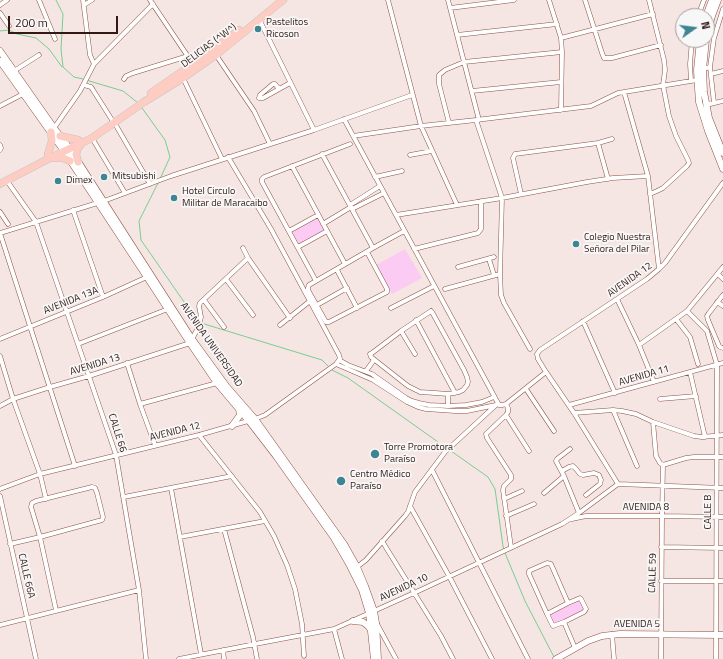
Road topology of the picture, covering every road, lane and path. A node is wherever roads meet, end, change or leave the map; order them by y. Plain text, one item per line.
1 (7, 0) edge
2 (39, 0) edge
3 (92, 0) edge
4 (278, 0) edge
5 (283, 0) edge
6 (389, 0) edge
7 (448, 0) edge
8 (514, 0) edge
9 (549, 0) edge
10 (585, 0) edge
11 (649, 0) edge
12 (83, 2) edge
13 (152, 2) edge
14 (0, 5) edge
15 (450, 8) junction
16 (723, 8) edge
17 (0, 13) edge
18 (653, 14) junction
19 (258, 18) junction
20 (557, 24) junction
21 (9, 26) dead end
22 (594, 29) junction
23 (457, 35) junction
24 (561, 38) junction
25 (55, 39) dead end
26 (661, 46) junction
27 (691, 48) edge
28 (699, 48) edge
29 (705, 48) edge
30 (0, 51) edge
31 (562, 52) junction
32 (39, 55) dead end
33 (216, 55) junction
34 (188, 56) junction
35 (0, 61) edge
36 (464, 62) junction
37 (94, 64) junction
38 (193, 64) junction
39 (710, 67) junction
40 (703, 69) junction
41 (14, 71) junction
42 (723, 71) edge
43 (711, 74) junction
44 (183, 78) junction
45 (124, 79) dead end
46 (694, 80) junction
47 (85, 82) junction
48 (562, 82) junction
49 (290, 83) junction
50 (663, 85) junction
51 (279, 89) junction
52 (472, 91) junction
53 (624, 92) junction
54 (23, 94) junction
55 (412, 95) junction
56 (143, 101) junction
57 (723, 101) edge
58 (714, 103) junction
59 (706, 105) junction
60 (0, 106) edge
61 (561, 110) junction
62 (344, 119) junction
63 (478, 120) junction
64 (113, 121) junction
65 (449, 123) junction
66 (421, 126) junction
67 (52, 130) junction
68 (314, 130) junction
69 (60, 136) junction
70 (353, 136) junction
71 (92, 138) junction
72 (612, 139) dead end
73 (80, 141) junction
74 (598, 143) junction
75 (270, 144) junction
76 (350, 144) dead end
77 (0, 145) edge
78 (66, 149) junction
79 (0, 150) edge
80 (432, 151) junction
81 (723, 153) edge
82 (322, 154) junction
83 (410, 155) dead end
84 (49, 156) junction
85 (228, 157) junction
86 (222, 159) junction
87 (70, 161) junction
88 (78, 162) junction
89 (292, 166) junction
90 (723, 169) edge
91 (402, 171) dead end
92 (648, 176) junction
93 (376, 177) junction
94 (608, 179) junction
95 (2, 181) edge
96 (723, 183) edge
97 (150, 184) junction
98 (380, 186) junction
99 (125, 193) junction
100 (384, 193) junction
101 (520, 194) junction
102 (650, 194) junction
103 (502, 198) junction
104 (101, 201) junction
105 (481, 201) junction
106 (457, 205) junction
107 (351, 207) junction
108 (73, 210) junction
109 (0, 212) edge
110 (318, 215) junction
111 (396, 215) junction
112 (36, 222) junction
113 (8, 224) dead end
114 (323, 224) junction
115 (289, 231) junction
116 (327, 231) junction
117 (404, 231) junction
118 (0, 233) edge
119 (298, 247) junction
120 (243, 248) dead end
121 (373, 248) junction
122 (414, 249) junction
123 (367, 252) junction
124 (248, 258) junction
125 (345, 264) junction
126 (458, 267) dead end
127 (723, 268) edge
128 (659, 269) junction
129 (337, 270) junction
130 (500, 274) junction
131 (718, 274) junction
132 (494, 275) junction
133 (147, 278) junction
134 (226, 279) junction
135 (723, 279) edge
136 (316, 281) junction
137 (434, 286) junction
138 (347, 288) junction
139 (445, 289) dead end
140 (723, 294) edge
141 (103, 297) junction
142 (617, 299) junction
143 (204, 300) junction
144 (310, 301) junction
145 (717, 302) junction
146 (317, 305) junction
147 (723, 306) edge
148 (357, 308) junction
149 (391, 308) dead end
150 (168, 309) junction
151 (67, 311) junction
152 (687, 311) junction
153 (253, 315) dead end
154 (290, 318) junction
155 (676, 319) junction
156 (416, 320) junction
157 (583, 322) junction
158 (280, 325) dead end
159 (30, 326) junction
160 (224, 326) dead end
161 (401, 331) junction
162 (0, 339) edge
163 (191, 341) junction
164 (78, 344) junction
165 (639, 345) junction
166 (723, 348) edge
167 (530, 349) dead end
168 (415, 354) dead end
169 (0, 356) edge
170 (374, 360) junction
171 (337, 362) junction
172 (723, 363) edge
173 (127, 364) junction
174 (698, 364) dead end
175 (717, 364) junction
176 (366, 371) junction
177 (546, 372) junction
178 (690, 372) junction
179 (89, 376) junction
180 (654, 382) junction
181 (217, 384) junction
182 (50, 387) junction
183 (526, 389) junction
184 (456, 393) junction
185 (615, 393) junction
186 (448, 394) junction
187 (696, 396) junction
188 (494, 397) junction
189 (13, 399) junction
190 (660, 399) dead end
191 (140, 404) junction
192 (506, 404) junction
193 (497, 405) junction
194 (569, 405) junction
195 (0, 406) edge
196 (448, 406) junction
197 (239, 409) junction
198 (613, 410) junction
199 (574, 413) junction
200 (506, 415) junction
201 (252, 420) junction
202 (653, 422) junction
203 (232, 426) junction
204 (554, 431) dead end
205 (199, 435) junction
206 (723, 435) edge
207 (717, 436) junction
208 (704, 437) junction
209 (155, 445) junction
210 (570, 449) dead end
211 (529, 451) dead end
212 (116, 455) junction
213 (717, 457) junction
214 (723, 457) edge
215 (663, 465) junction
216 (76, 466) junction
217 (637, 466) dead end
218 (432, 470) junction
219 (562, 471) junction
220 (40, 474) junction
221 (232, 476) junction
222 (564, 476) junction
223 (618, 484) junction
224 (663, 486) junction
225 (171, 488) junction
226 (717, 488) junction
227 (723, 488) edge
228 (0, 489) edge
229 (522, 491) dead end
230 (544, 493) dead end
231 (586, 495) dead end
232 (0, 496) edge
233 (124, 497) junction
234 (46, 499) junction
235 (504, 499) junction
236 (534, 504) dead end
237 (410, 506) junction
238 (584, 509) junction
239 (579, 513) junction
240 (506, 516) junction
241 (586, 516) junction
242 (662, 516) junction
243 (717, 517) junction
244 (723, 517) edge
245 (570, 519) junction
246 (265, 521) junction
247 (224, 529) junction
248 (40, 537) junction
249 (180, 537) junction
250 (382, 541) junction
251 (10, 544) junction
252 (511, 547) junction
253 (661, 547) junction
254 (717, 548) junction
255 (723, 548) edge
256 (478, 562) junction
257 (357, 567) junction
258 (449, 576) junction
259 (661, 581) junction
260 (716, 581) junction
261 (723, 581) edge
262 (139, 590) junction
263 (414, 593) junction
264 (568, 603) junction
265 (56, 610) junction
266 (372, 612) junction
267 (547, 614) junction
268 (28, 618) junction
269 (352, 621) junction
270 (564, 622) junction
271 (376, 623) junction
272 (0, 625) edge
273 (334, 629) junction
274 (371, 631) junction
275 (612, 634) junction
276 (303, 635) junction
277 (661, 635) junction
278 (720, 635) edge
279 (255, 644) junction
280 (575, 648) junction
281 (223, 650) junction
282 (201, 654) junction
283 (304, 656) dead end
284 (36, 659) edge
285 (146, 659) edge
286 (179, 659) edge
287 (224, 659) edge
288 (257, 659) edge
289 (342, 659) edge
290 (374, 659) edge
291 (378, 659) edge
292 (396, 659) edge
293 (453, 659) edge
294 (492, 659) edge
295 (528, 659) edge
296 (556, 659) edge
297 (614, 659) edge
298 (660, 659) edge
299 (716, 659) edge

1 - 14 street
2 - 25 street
3 - 12 street
4 - 19 main road, DELICIAS (^W^)
5 - 19 main road, DELICIAS (^W^)
6 - 55 street
7 - 15 street
8 - 15 street
9 - 20 street
10 - 22 street
11 - 18 street
12 - 37 street
13 - 34 street
13 - 37 street
15 - 23 street
16 - 39 street
17 - 21 street
18 - 22 street
18 - 26 street
19 - 33 main road, DELICIAS (^W^)
19 - 38 main road, DELICIAS (^W^)
19 - 49 street
20 - 23 street
20 - 24 street
22 - 24 street
22 - 26 street
23 - 36 street
24 - 31 street
26 - 50 street
27 - 46 street
28 - 46 street
29 - 40 street
30 - 41 street, AVENIDA UNIVERSIDAD
31 - 36 street
31 - 48 street
32 - 41 street
33 - 44 main road, DELICIAS (^W^)
33 - 75 street
34 - 38 street
34 - 45 street
35 - 54 street, AVENIDA UNIVERSIDAD
36 - 52 street
36 - 65 street
37 - 47 street
38 - 56 main road, DELICIAS (^W^)
39 - 40 street
39 - 43 street
40 - 59 street
41 - 67 street, AVENIDA UNIVERSIDAD
42 - 43 street
43 - 58 street
44 - 56 main road, DELICIAS (^W^)
44 - 86 street
46 - 50 street
46 - 90 street
47 - 64 street
47 - 67 street
48 - 52 street
48 - 61 street
49 - 51 street
49 - 68 street
50 - 53 street
50 - 102 street
51 - 51 street
52 - 63 street
53 - 61 street
53 - 92 street
54 - 60 street
54 - 67 street, AVENIDA UNIVERSIDAD
55 - 62 street
55 - 66 street
56 - 64 main road
57 - 58 street
58 - 59 street
59 - 81 street
61 - 63 street
62 - 68 street
62 - 70 street
63 - 65 street
63 - 103 street
64 - 71 main road
64 - 73 main road
64 - 97 street
65 - 66 street
66 - 70 street
66 - 80 street
67 - 69 street, AVENIDA UNIVERSIDAD
67 - 78 street, AVENIDA UNIVERSIDAD
67 - 84 main road
68 - 75 street
69 - 73 main road
69 - 78 street, AVENIDA UNIVERSIDAD
70 - 93 street
71 - 73 main road
71 - 99 street
72 - 74 street
73 - 78 main road
73 - 88 main road
74 - 94 street
74 - 101 street
75 - 85 street
76 - 82 street
77 - 79 street
78 - 84 main road
78 - 87 street, AVENIDA UNIVERSIDAD
78 - 88 street, AVENIDA UNIVERSIDAD
80 - 83 street
80 - 106 street
82 - 89 street
82 - 107 street
84 - 87 main road
84 - 95 main road
85 - 86 street
85 - 144 street
86 - 97 street
87 - 104 street, AVENIDA UNIVERSIDAD
88 - 104 street, AVENIDA UNIVERSIDAD
89 - 110 street
89 - 115 street
91 - 93 street
92 - 94 street
92 - 102 street
93 - 98 street
94 - 101 street
95 - 112 street, CALLE 66
96 - 128 street, AVENIDA 12
97 - 99 street
98 - 100 street
98 - 107 street
99 - 104 street
100 - 107 street
100 - 111 street
101 - 103 street
102 - 128 street
103 - 105 street
103 - 130 street
104 - 108 street
104 - 133 street, AVENIDA UNIVERSIDAD
104 - 163 street, AVENIDA UNIVERSIDAD
105 - 106 street
105 - 122 street
106 - 111 street
107 - 114 street
107 - 121 street
108 - 112 street
108 - 141 street
109 - 113 street
110 - 114 street
110 - 115 street
111 - 117 street
112 - 118 street
112 - 151 street, CALLE 66
114 - 116 street
115 - 119 street
116 - 119 street
116 - 125 street
117 - 121 street
117 - 122 street
118 - 159 street
119 - 136 street
120 - 124 street
121 - 123 street
122 - 137 street
123 - 125 street
123 - 148 street
124 - 134 street
124 - 154 street
125 - 129 street
126 - 132 street
127 - 131 street
128 - 142 street, AVENIDA 12
129 - 136 street
129 - 138 street
130 - 132 street
130 - 167 street
131 - 135 street
131 - 152 street
132 - 139 street
133 - 141 street, AVENIDA 13A
133 - 150 street, AVENIDA UNIVERSIDAD
134 - 143 street
134 - 153 street
136 - 146 street
137 - 149 street
137 - 188 street
138 - 146 street
138 - 148 street
140 - 145 street
141 - 151 street, AVENIDA 13A
142 - 157 street, AVENIDA 12
142 - 165 street
143 - 160 street
143 - 163 street
144 - 154 street
144 - 171 street
145 - 147 street
145 - 166 street
146 - 148 street
150 - 163 street, AVENIDA UNIVERSIDAD
150 - 164 street
151 - 159 street, AVENIDA 13A
151 - 164 street, CALLE 66
152 - 155 street
152 - 175 street, CALLE B
154 - 158 street
155 - 165 street
155 - 174 street
156 - 161 street
156 - 184 street
156 - 184 street
157 - 177 street, AVENIDA 12
157 - 185 street
159 - 162 street, AVENIDA 13A
159 - 182 street
161 - 168 street
161 - 170 street
163 - 173 street, AVENIDA 13
163 - 181 street, AVENIDA UNIVERSIDAD
163 - 201 street, AVENIDA UNIVERSIDAD
164 - 179 street, CALLE 66
165 - 180 street
169 - 189 street
170 - 176 street
170 - 186 street
171 - 176 street
171 - 193 street
171 - 201 street, AVENIDA 12
172 - 175 street, AVENIDA 11
173 - 179 street, AVENIDA 13
173 - 191 street
175 - 178 street, AVENIDA 11
175 - 207 street, CALLE B
176 - 196 street
177 - 183 street
177 - 194 street
178 - 180 street, AVENIDA 11
178 - 187 street
179 - 182 street, AVENIDA 13
179 - 212 street, CALLE 66
180 - 185 street, AVENIDA 11
181 - 191 street
181 - 197 street, AVENIDA UNIVERSIDAD
182 - 189 street, AVENIDA 13
182 - 216 street
183 - 192 street
183 - 204 street
184 - 186 street
185 - 194 street, AVENIDA 11
186 - 196 street
187 - 190 street
187 - 208 street
188 - 193 street
188 - 196 street
189 - 195 street, AVENIDA 13
189 - 220 street
191 - 209 street
192 - 193 street
192 - 200 street
193 - 218 street
194 - 199 street
197 - 201 street, AVENIDA UNIVERSIDAD
197 - 203 street
198 - 199 street
198 - 202 street
198 - 217 street
199 - 223 street
200 - 211 street
200 - 235 street
201 - 203 street, AVENIDA 12
201 - 257 street, AVENIDA UNIVERSIDAD
201 - 266 street, AVENIDA UNIVERSIDAD
202 - 208 street
202 - 215 street
203 - 205 street, AVENIDA 12
205 - 209 street, AVENIDA 12
205 - 221 street
206 - 207 street
207 - 208 street
207 - 213 street, CALLE B
209 - 212 street, AVENIDA 12
210 - 219 street
212 - 216 street, AVENIDA 12
212 - 233 street, CALLE 66
213 - 214 street
213 - 215 street
213 - 226 street, CALLE B
215 - 224 street, CALLE 59
216 - 220 street, AVENIDA 12
218 - 237 street
218 - 256 street
219 - 222 street
219 - 231 street
220 - 228 street, AVENIDA 12
220 - 234 street
221 - 225 street
221 - 246 street
222 - 230 street
222 - 239 street
223 - 224 street
223 - 238 street, AVENIDA 10
224 - 226 street
224 - 242 street, CALLE 59
225 - 233 street
225 - 249 street
226 - 227 street
226 - 243 street, CALLE B
229 - 235 street
232 - 251 street, CALLE 66A
233 - 262 street, CALLE 66
234 - 248 street
234 - 248 street
235 - 240 street
236 - 240 street
237 - 250 street
237 - 258 street
238 - 239 street, AVENIDA 10
238 - 241 street
239 - 245 street, AVENIDA 10
240 - 252 street
241 - 242 street, AVENIDA 8
241 - 245 street, AVENIDA 8
242 - 243 street, AVENIDA 8
242 - 253 street, CALLE 59
243 - 244 street, AVENIDA 8
243 - 254 street, CALLE B
245 - 252 street, AVENIDA 10
246 - 247 street
246 - 276 street
247 - 249 street
247 - 279 street
248 - 251 street
248 - 265 street
249 - 282 street
250 - 257 street
250 - 263 street
251 - 268 street, CALLE 66A
252 - 256 street, AVENIDA 10
253 - 254 street
253 - 259 street, CALLE 59
254 - 255 street
254 - 260 street, CALLE B
256 - 258 street, AVENIDA 10
256 - 295 street
257 - 266 street, AVENIDA UNIVERSIDAD
258 - 263 street, AVENIDA 10
258 - 294 street
259 - 260 street
259 - 277 street, CALLE 59
260 - 261 street
260 - 278 street, CALLE B
262 - 265 street
262 - 285 street, CALLE 66
263 - 266 street, AVENIDA 10
263 - 293 street
264 - 267 street
264 - 267 street
264 - 270 street
265 - 268 street
266 - 269 street, AVENIDA 10
266 - 271 street, AVENIDA UNIVERSIDAD
266 - 274 street, AVENIDA UNIVERSIDAD
267 - 270 street
268 - 272 street
268 - 284 street, CALLE 66A
269 - 273 street, AVENIDA 10
269 - 274 street
270 - 280 street
271 - 291 street, AVENIDA UNIVERSIDAD
271 - 292 street
273 - 276 street, AVENIDA 10
273 - 289 street
274 - 290 street, AVENIDA UNIVERSIDAD
275 - 277 street, AVENIDA 5
275 - 280 street, AVENIDA 5
275 - 297 street
276 - 279 street, AVENIDA 10
276 - 283 street
277 - 278 street, AVENIDA 5
277 - 298 street, CALLE 59
278 - 299 street, CALLE B
279 - 281 street, AVENIDA 10
279 - 288 street
280 - 296 street, AVENIDA 5
281 - 282 street, AVENIDA 10
281 - 287 street
282 - 286 street, AVENIDA 10

